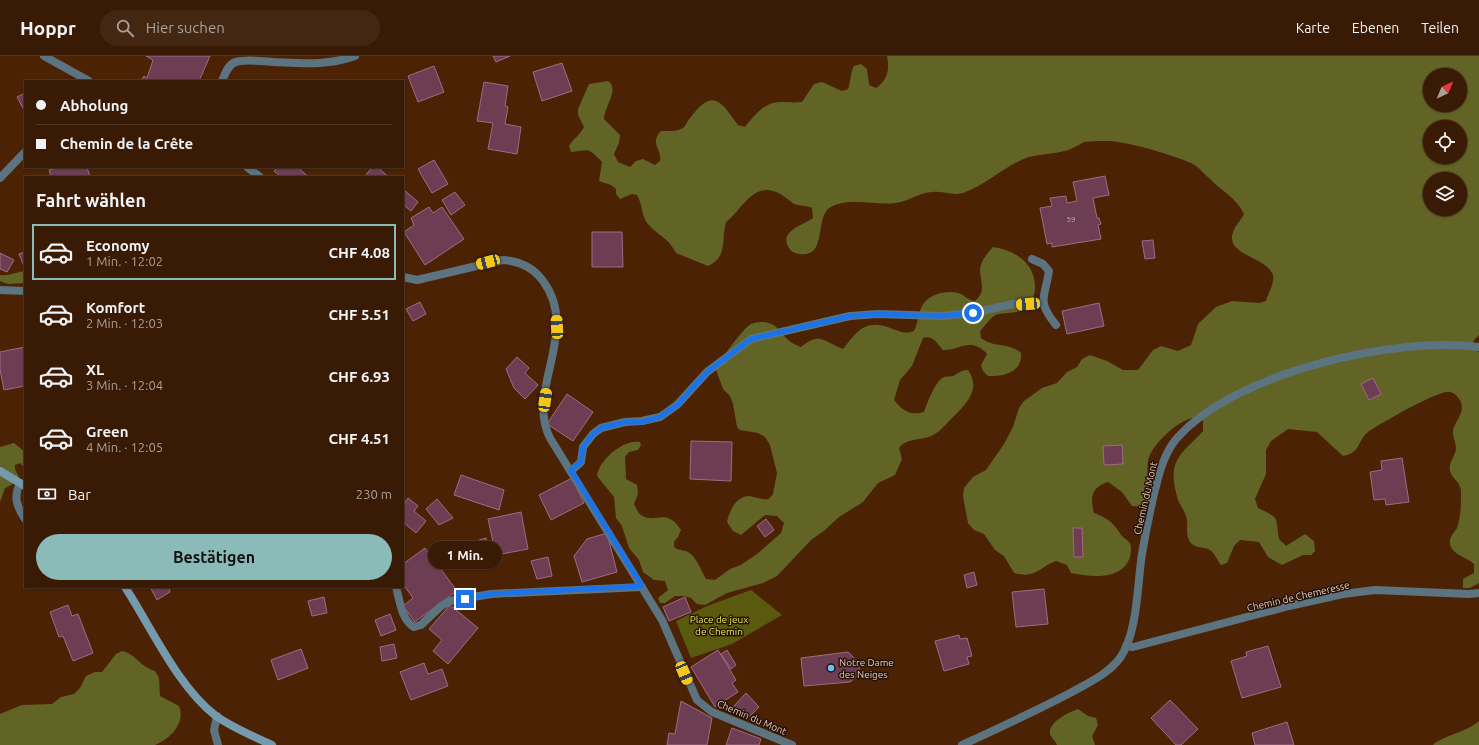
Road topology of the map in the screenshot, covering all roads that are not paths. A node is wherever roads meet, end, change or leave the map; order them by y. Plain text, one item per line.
1 (44, 56) edge
2 (355, 56) edge
3 (86, 80) edge
4 (222, 80) edge
5 (24, 153) edge
6 (248, 168) edge
7 (259, 176) edge
8 (0, 178) edge
9 (1032, 259) dead end
10 (404, 277) edge
11 (0, 290) edge
12 (24, 290) edge
13 (1043, 303) junction
14 (1056, 325) dead end
15 (1479, 347) edge
16 (571, 470) junction
17 (0, 471) edge
18 (23, 484) edge
19 (24, 518) edge
20 (642, 586) junction
21 (126, 588) edge
22 (396, 588) edge
23 (1479, 593) edge
24 (1126, 646) junction
25 (217, 716) junction
26 (218, 745) edge
27 (272, 745) edge
28 (792, 745) edge
29 (962, 745) edge

1 - 3 street
2 - 4 street
5 - 8 street
6 - 7 street
9 - 13 street
10 - 16 street, Chemin du Mont
11 - 12 street
13 - 14 street
13 - 16 street
15 - 24 street, Chemin du Mont
16 - 20 street, Chemin du Mont
17 - 18 street
18 - 19 street
20 - 22 street
20 - 28 street, Chemin du Mont
21 - 25 street
23 - 24 street, Chemin de Chemeresse
24 - 29 street, Chemin du Mont
25 - 26 street
25 - 27 street

